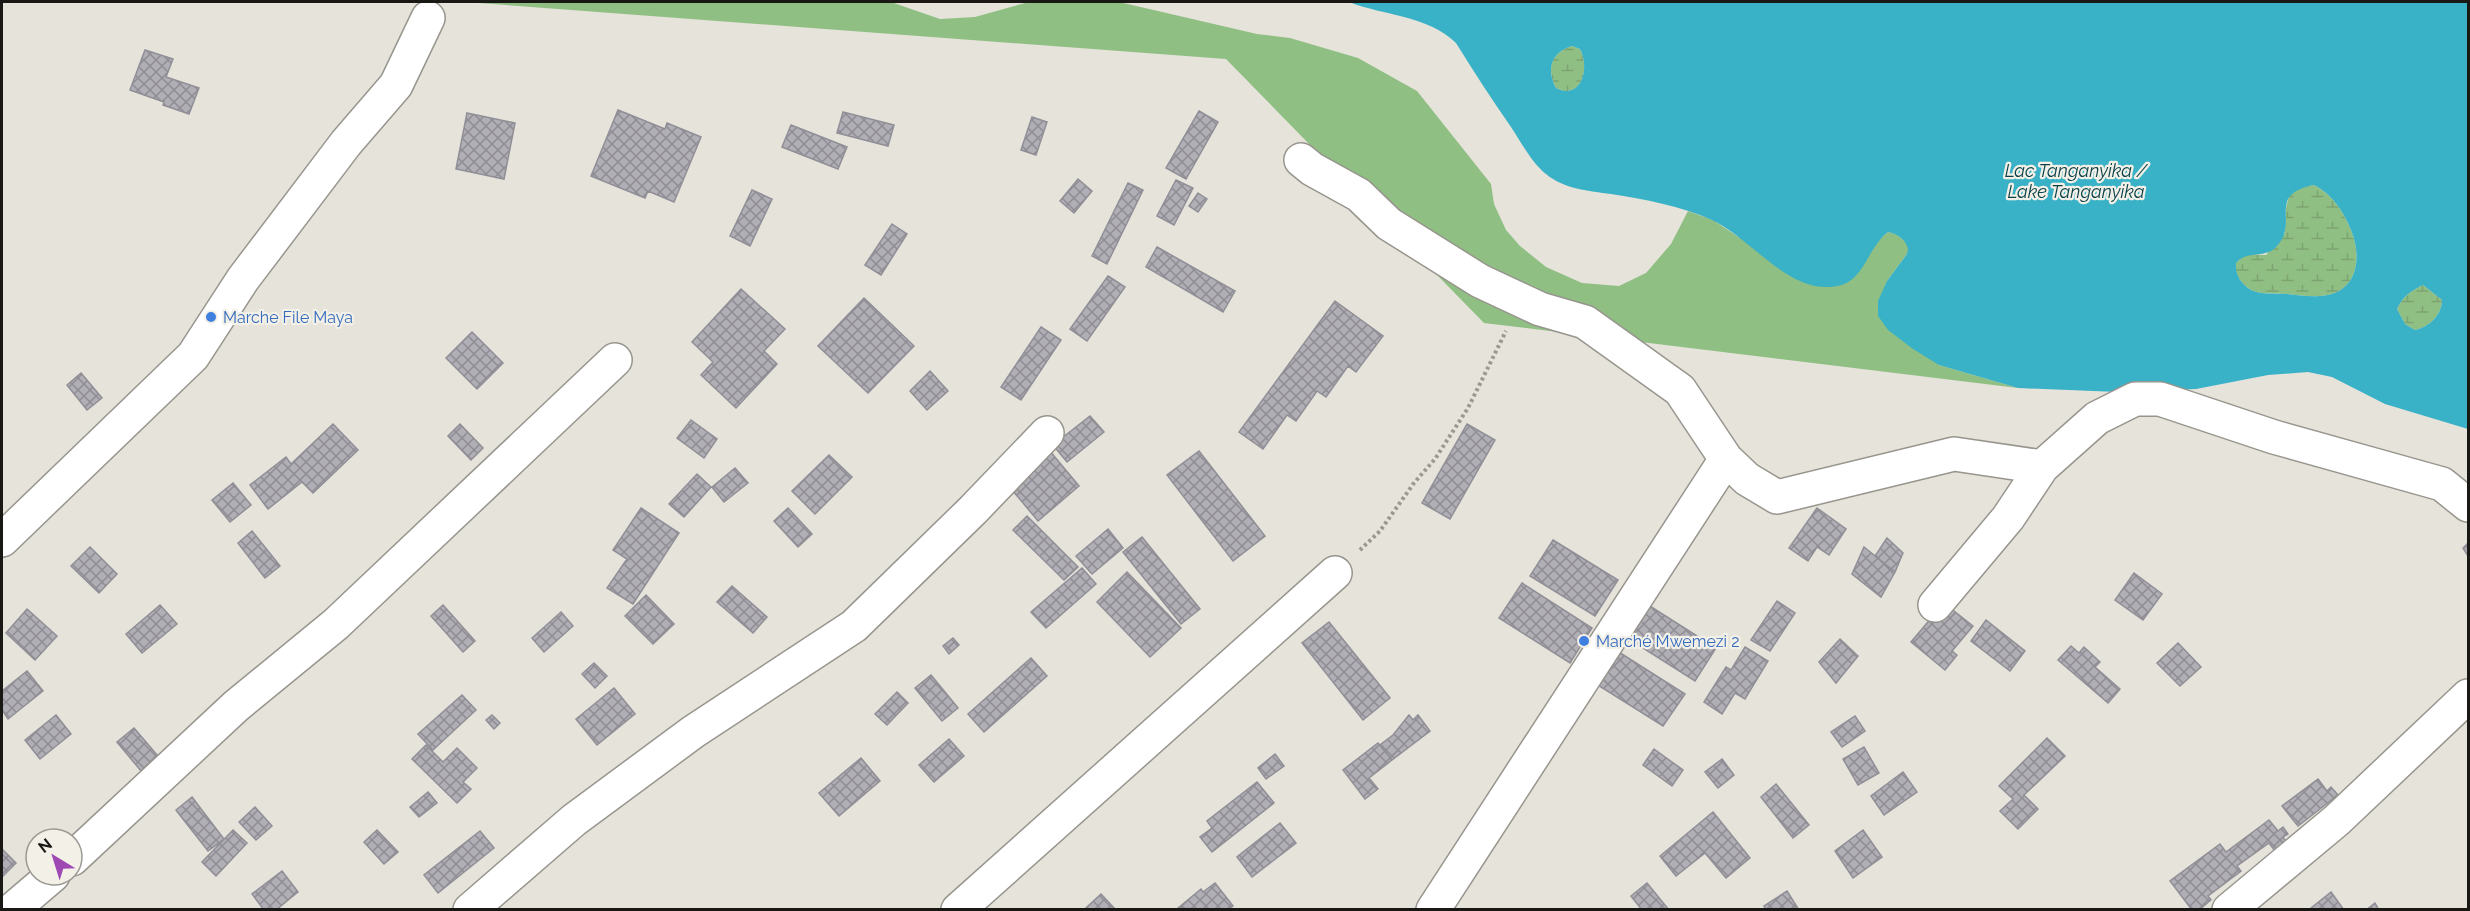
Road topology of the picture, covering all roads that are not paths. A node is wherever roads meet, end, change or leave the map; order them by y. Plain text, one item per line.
1 (428, 18) dead end
2 (1302, 160) dead end
3 (615, 360) dead end
4 (1047, 433) dead end
5 (1726, 459) junction
6 (2042, 467) junction
7 (2469, 505) edge
8 (2, 540) edge
9 (1335, 573) road end
10 (1935, 605) dead end
11 (2469, 696) edge
12 (84, 848) edge
13 (39, 887) edge
14 (12, 909) edge
15 (470, 909) edge
16 (958, 909) edge
17 (1433, 909) edge
18 (2229, 909) edge

1 - 8 street
2 - 5 street
3 - 12 street
4 - 15 street
5 - 6 street
5 - 17 street
6 - 7 street
6 - 10 street
9 - 16 street
11 - 18 street
13 - 14 street

